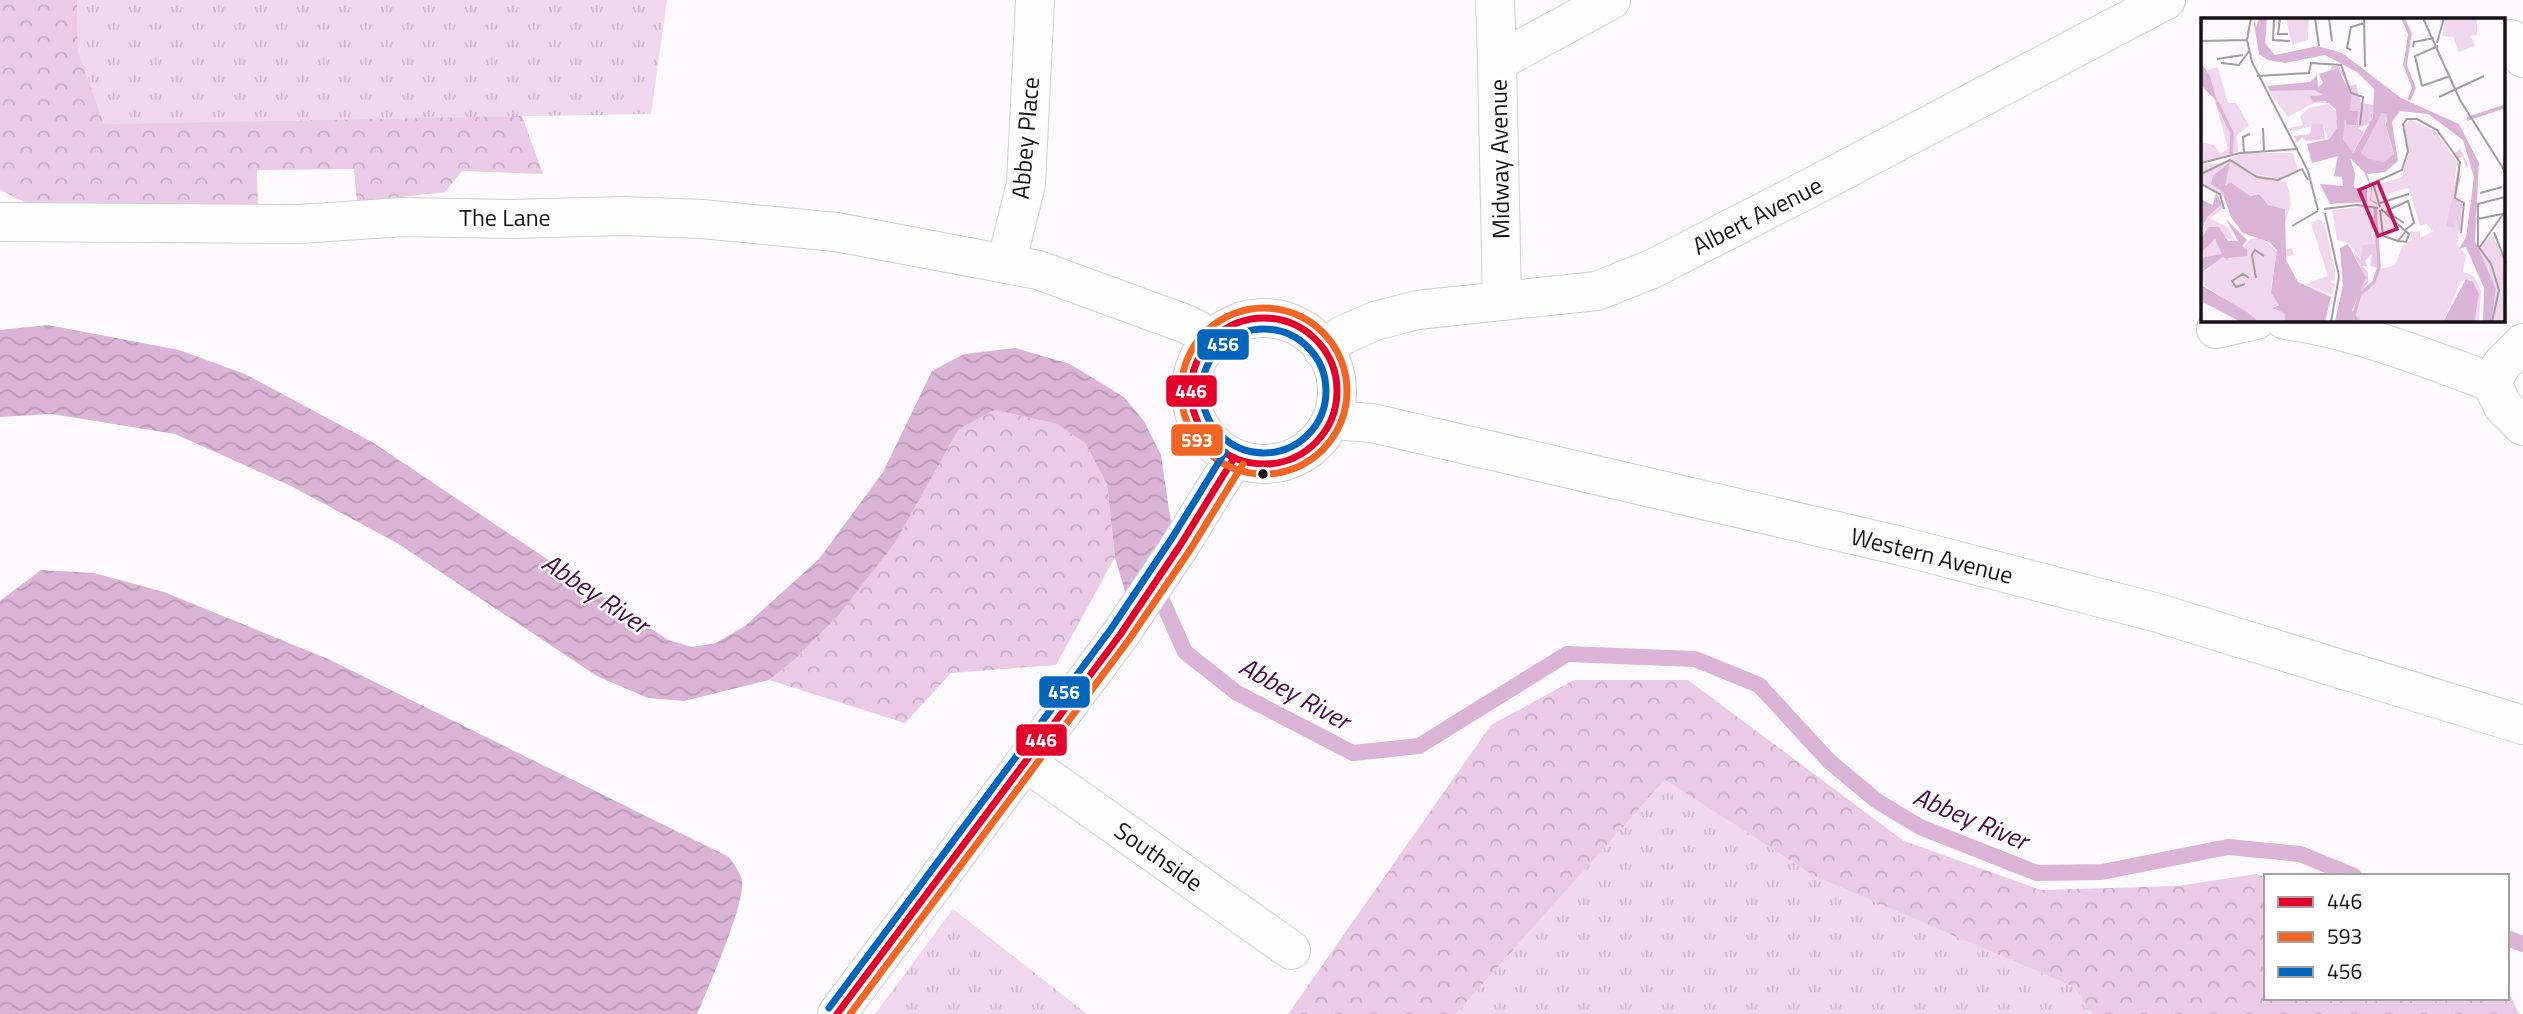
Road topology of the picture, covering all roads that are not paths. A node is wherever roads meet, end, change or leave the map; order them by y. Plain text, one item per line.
1 (1035, 0) edge
2 (1495, 0) edge
3 (1611, 0) edge
4 (2166, 0) edge
5 (2506, 43) edge
6 (2523, 58) edge
7 (1497, 62) junction
8 (0, 222) edge
9 (1006, 264) junction
10 (1502, 301) junction
11 (2247, 322) edge
12 (2296, 322) edge
13 (2216, 329) dead end
14 (1213, 338) junction
15 (2523, 343) edge
16 (1323, 351) junction
17 (2491, 382) junction
18 (1331, 420) junction
19 (2523, 426) edge
20 (1234, 458) junction
21 (2523, 725) edge
22 (1027, 763) junction
23 (1291, 950) dead end
24 (837, 1014) edge

1 - 9 street, Abbey Place
2 - 7 street
3 - 7 street, Midway Avenue
4 - 10 street, Albert Avenue
5 - 6 street
7 - 10 street, Midway Avenue
8 - 9 street, The Lane
9 - 14 street
10 - 16 street, Albert Avenue
11 - 13 street
12 - 17 street
14 - 16 street
14 - 20 street
15 - 17 street
16 - 18 street
17 - 19 street
18 - 20 street
18 - 21 street, Western Avenue
20 - 22 street
22 - 23 street, Southside
22 - 24 street

